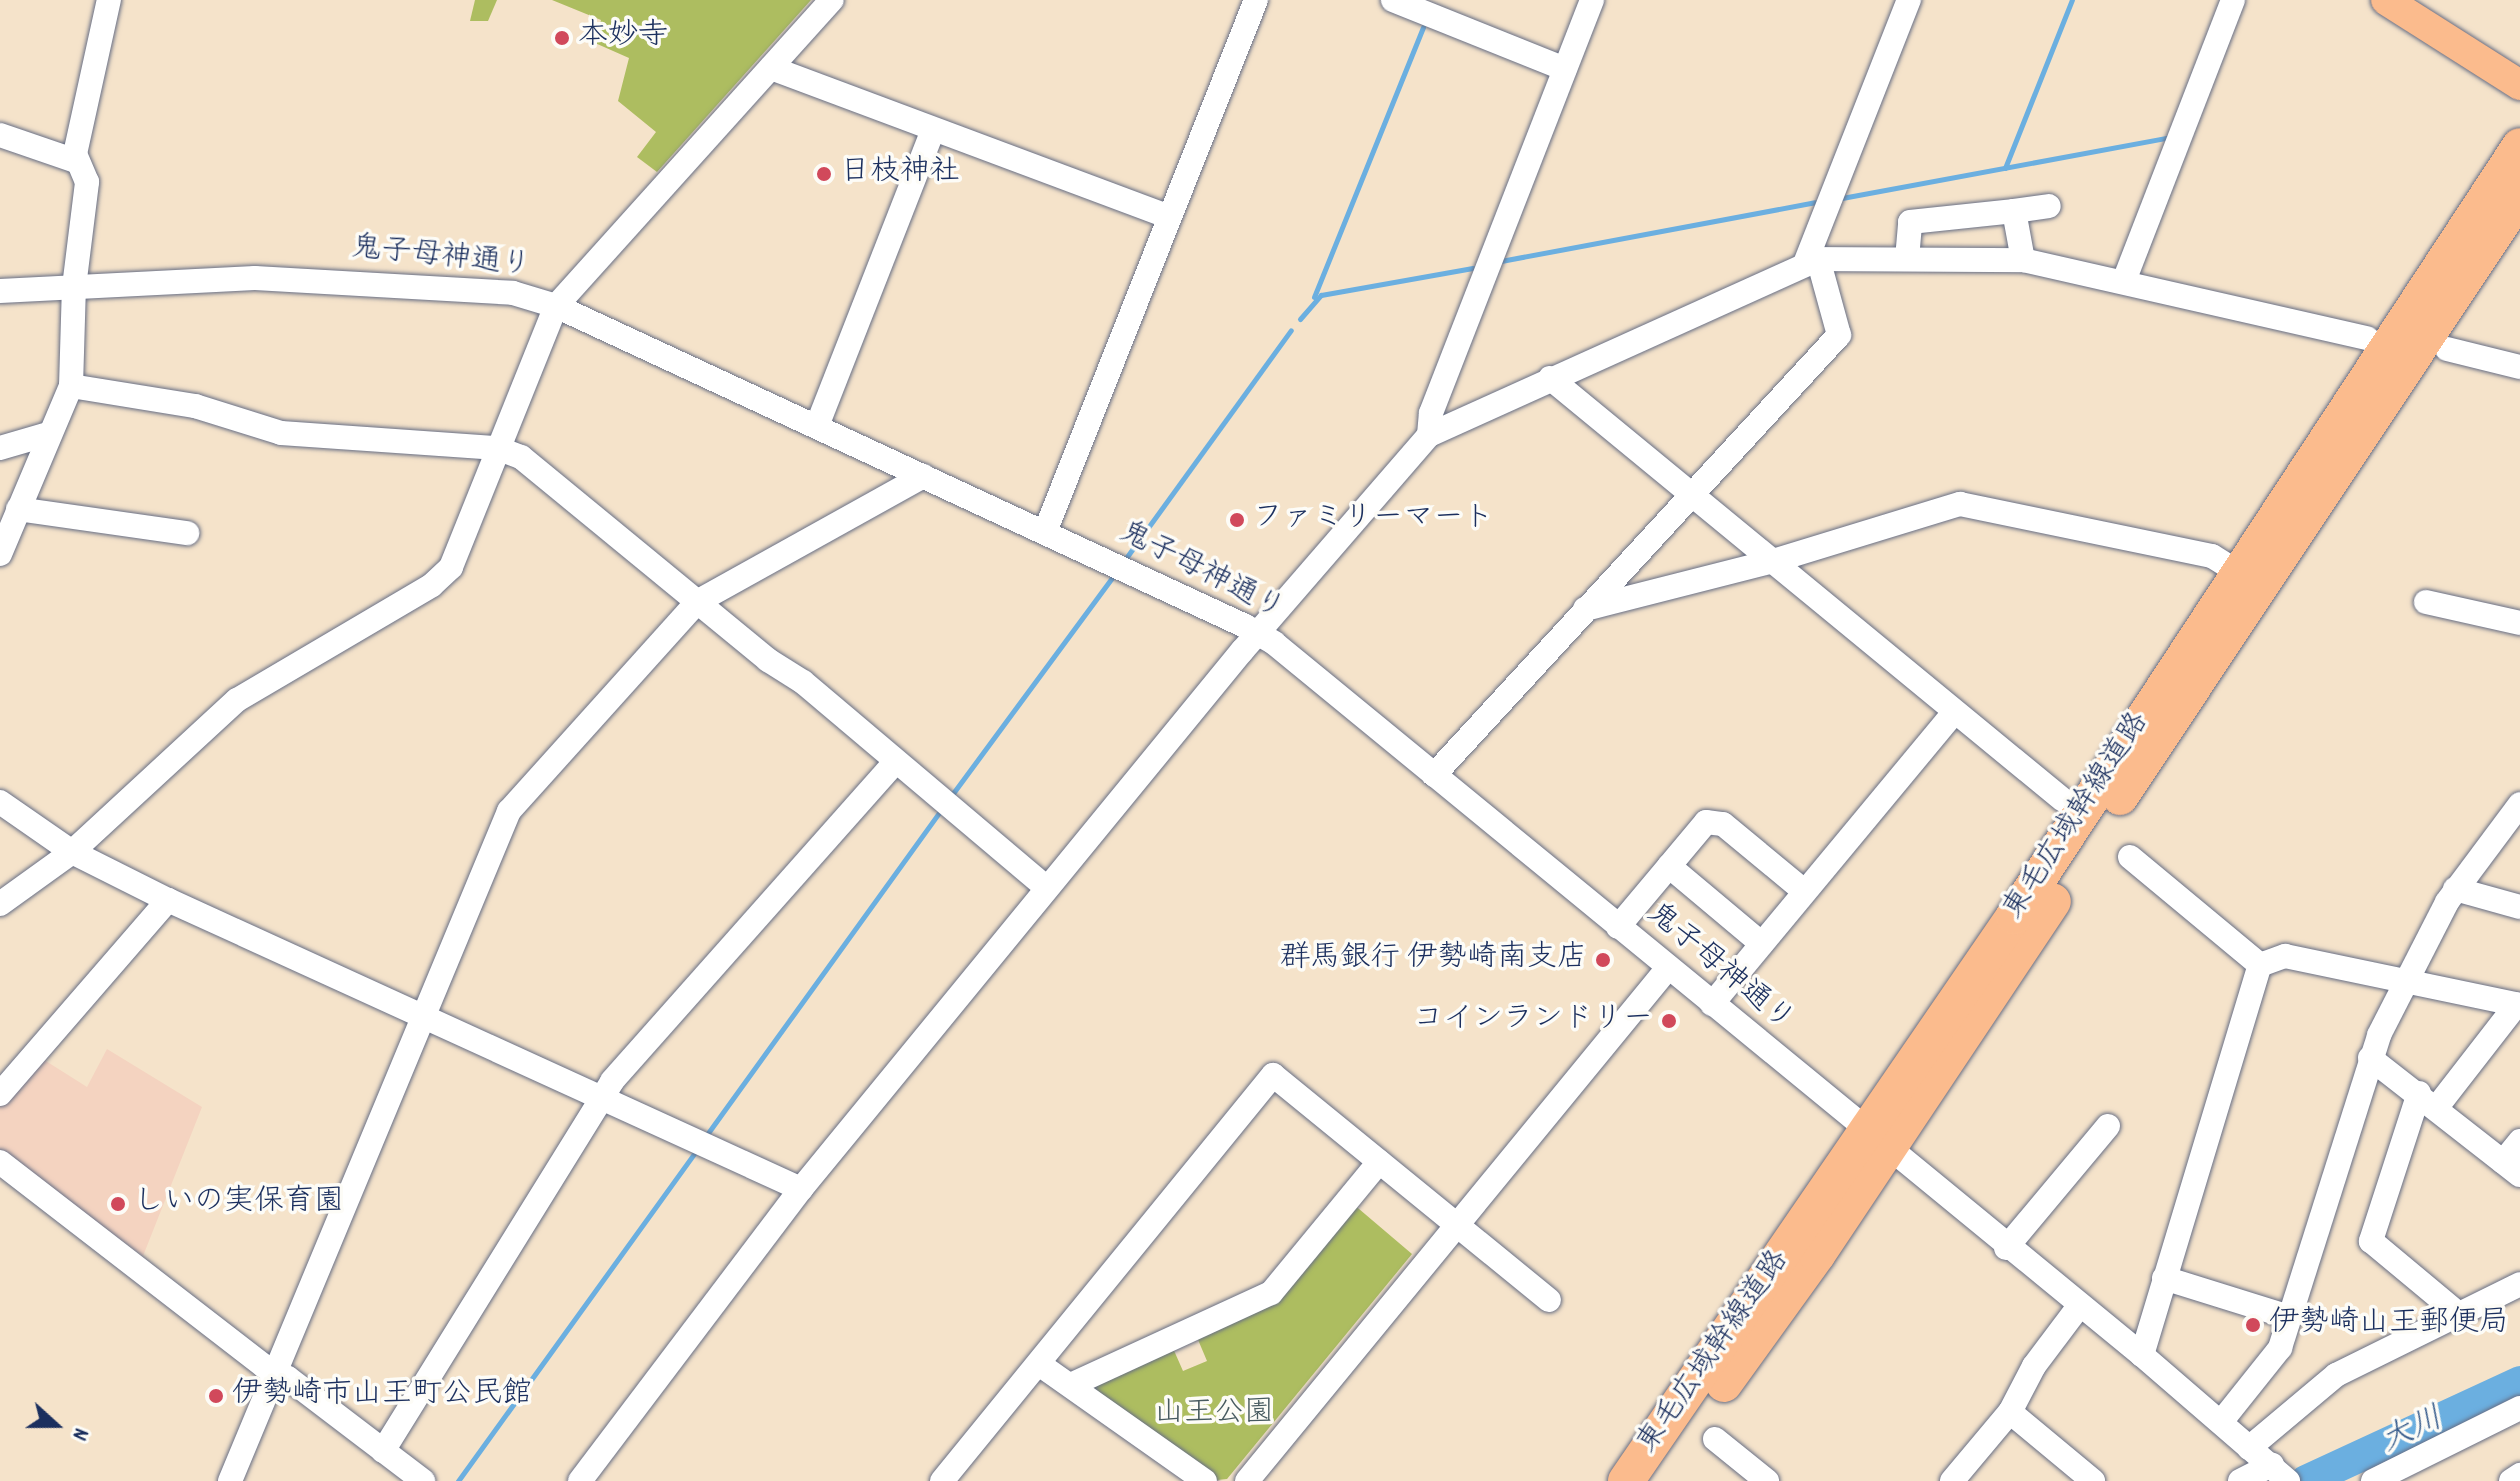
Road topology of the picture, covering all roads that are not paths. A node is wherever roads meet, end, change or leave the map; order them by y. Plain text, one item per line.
1 (109, 0) edge
2 (832, 0) edge
3 (1256, 0) edge
4 (1393, 0) edge
5 (1592, 0) edge
6 (1909, 0) edge
7 (2233, 0) edge
8 (2386, 0) edge
9 (771, 68) junction
10 (1565, 69) junction
11 (2520, 85) edge
12 (933, 130) junction
13 (0, 135) edge
14 (2520, 146) edge
15 (76, 161) junction
16 (2520, 196) edge
17 (2049, 206) dead end
18 (2014, 211) junction
19 (1169, 217) junction
20 (1907, 259) junction
21 (1812, 260) junction
22 (2023, 260) junction
23 (2124, 281) junction
24 (74, 287) junction
25 (0, 291) edge
26 (556, 306) junction
27 (2367, 338) dead end
28 (2447, 349) dead end
29 (2520, 367) edge
30 (1550, 378) junction
31 (71, 386) junction
32 (817, 426) junction
33 (48, 434) junction
34 (1429, 435) junction
35 (0, 448) edge
36 (497, 448) junction
37 (923, 476) junction
38 (1691, 497) junction
39 (18, 509) junction
40 (1045, 532) junction
41 (187, 533) dead end
42 (0, 554) edge
43 (1770, 562) junction
44 (2238, 572) junction
45 (697, 602) junction
46 (2426, 602) dead end
47 (1585, 609) junction
48 (2520, 623) edge
49 (1259, 634) junction
50 (1954, 712) junction
51 (894, 763) junction
52 (1434, 775) junction
53 (2063, 800) dead end
54 (0, 802) edge
55 (2520, 804) edge
56 (72, 852) junction
57 (2130, 857) dead end
58 (1669, 866) junction
59 (1047, 888) junction
60 (2455, 889) junction
61 (1804, 891) junction
62 (168, 900) junction
63 (0, 904) edge
64 (2520, 907) edge
65 (1618, 927) junction
66 (1762, 944) junction
67 (2260, 965) junction
68 (1668, 968) junction
69 (2406, 982) junction
70 (1712, 1004) junction
71 (2519, 1004) edge
72 (422, 1015) junction
73 (2370, 1058) junction
74 (0, 1094) edge
75 (602, 1096) junction
76 (2428, 1100) junction
77 (2108, 1126) dead end
78 (1878, 1140) junction
79 (2520, 1141) edge
80 (0, 1162) edge
81 (1379, 1162) junction
82 (2511, 1168) edge
83 (801, 1189) junction
84 (1457, 1225) junction
85 (2006, 1248) junction
86 (2164, 1278) junction
87 (2520, 1284) edge
88 (1549, 1300) dead end
89 (2080, 1305) junction
90 (2461, 1316) junction
91 (2289, 1317) junction
92 (2142, 1355) junction
93 (1039, 1364) junction
94 (275, 1371) junction
95 (1073, 1384) junction
96 (2520, 1408) edge
97 (2010, 1412) junction
98 (2221, 1422) junction
99 (1715, 1439) dead end
100 (2249, 1448) junction
101 (383, 1451) junction
102 (2280, 1472) edge
103 (2520, 1475) edge
104 (230, 1481) edge
105 (423, 1481) edge
106 (580, 1481) edge
107 (942, 1481) edge
108 (1205, 1481) edge
109 (1247, 1481) edge
110 (1626, 1481) edge
111 (1653, 1481) edge
112 (1767, 1481) edge
113 (1952, 1481) edge
114 (2093, 1481) edge
115 (2240, 1481) edge
116 (2373, 1481) edge
117 (2511, 1481) edge

1 - 15 street
2 - 9 street
3 - 19 street
4 - 10 street
5 - 10 street
6 - 21 street
7 - 23 street
8 - 11 main road
9 - 12 street
9 - 26 street
10 - 34 street
12 - 19 street
12 - 32 street
13 - 15 street
14 - 44 highway, 東毛広域幹線道路
15 - 24 street
16 - 78 highway, 東毛広域幹線道路
17 - 18 street
18 - 20 street
18 - 22 street
19 - 40 street
20 - 21 street
20 - 22 street
21 - 30 street
21 - 38 street
22 - 23 street
23 - 27 street
24 - 25 street, 鬼子母神通り
24 - 26 street, 鬼子母神通り
24 - 31 street
26 - 32 street, 鬼子母神通り
26 - 36 street
28 - 29 street
30 - 34 street
30 - 38 street
31 - 33 street
31 - 36 street
32 - 37 street, 鬼子母神通り
33 - 35 street
33 - 39 street
34 - 49 street
36 - 45 street
36 - 56 street
37 - 40 street, 鬼子母神通り
37 - 45 street
38 - 43 street
38 - 47 street
39 - 41 street
39 - 42 street
40 - 49 street, 鬼子母神通り
43 - 44 street
43 - 47 street
43 - 50 street
44 - 78 highway, 東毛広域幹線道路
45 - 51 street
45 - 72 street
46 - 48 street
47 - 52 street
49 - 52 street, 鬼子母神通り
49 - 59 street
50 - 53 street
50 - 61 street
51 - 59 street
51 - 75 street
52 - 65 street, 鬼子母神通り
54 - 56 street
55 - 60 street
56 - 62 street
56 - 63 street
57 - 67 street
58 - 61 street
58 - 65 street
58 - 66 street
59 - 83 street
60 - 64 street
60 - 69 street
61 - 66 street
62 - 72 street
62 - 74 street
65 - 68 street, 鬼子母神通り
66 - 70 street
67 - 69 street
67 - 86 street
68 - 70 street, 鬼子母神通り
68 - 84 street
69 - 71 street
69 - 73 street
70 - 78 street, 鬼子母神通り
71 - 76 street
72 - 75 street
72 - 94 street
73 - 76 street
73 - 91 street
75 - 83 street
75 - 101 street
76 - 82 street
76 - 90 street
77 - 85 street
78 - 85 street, 鬼子母神通り
78 - 110 highway, 東毛広域幹線道路
78 - 111 highway, 東毛広域幹線道路
79 - 82 street
80 - 94 street
81 - 84 street
81 - 93 street
81 - 95 street
83 - 106 street
84 - 88 street
84 - 109 street
85 - 89 street, 鬼子母神通り
86 - 91 street
86 - 92 street
87 - 90 street
89 - 92 street, 鬼子母神通り
89 - 97 street
90 - 100 street
91 - 98 street
92 - 98 street, 鬼子母神通り
93 - 95 street
93 - 107 street
94 - 101 street
94 - 104 street
95 - 108 street
96 - 116 street
97 - 113 street
97 - 114 street
98 - 100 street, 鬼子母神通り
99 - 112 street
100 - 102 street, 鬼子母神通り
101 - 105 street
102 - 115 street
103 - 117 street

